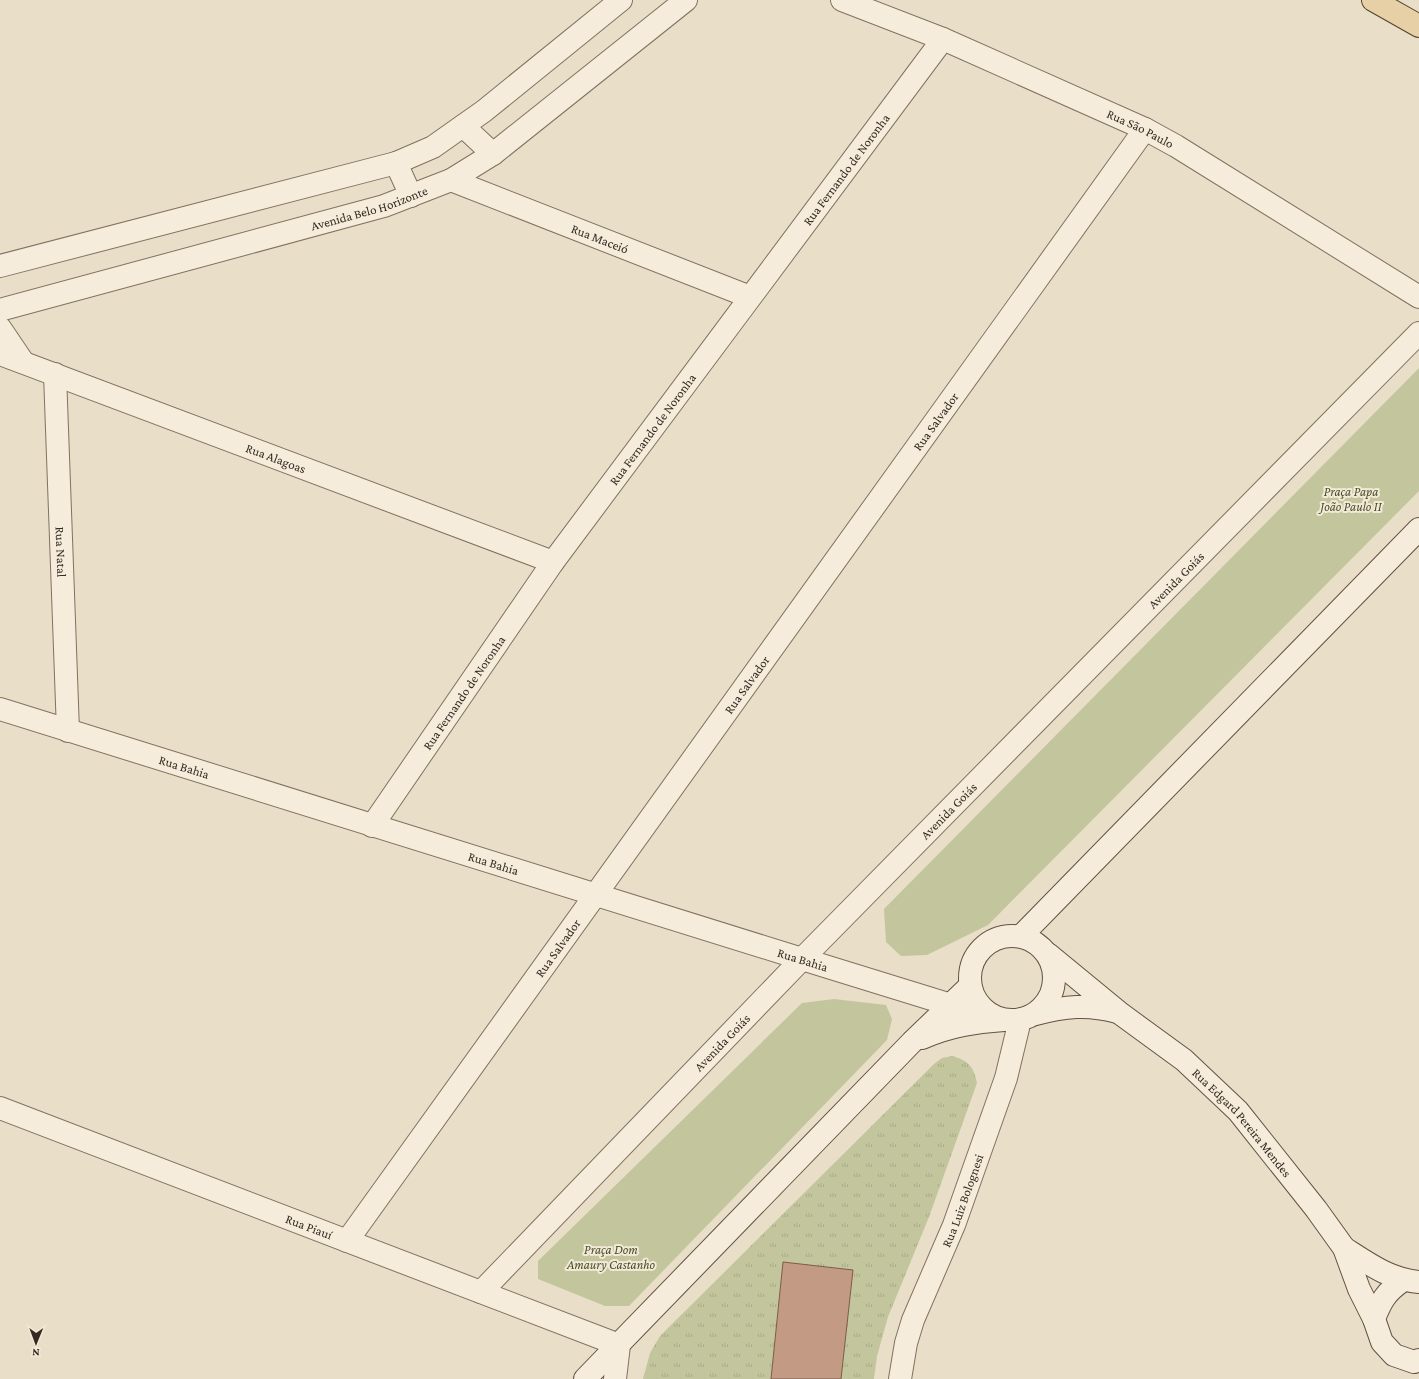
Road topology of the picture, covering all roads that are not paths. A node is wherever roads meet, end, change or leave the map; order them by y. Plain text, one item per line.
1 (620, 0) edge
2 (686, 0) edge
3 (842, 0) edge
4 (1373, 0) edge
5 (1419, 26) edge
6 (943, 39) junction
7 (464, 126) junction
8 (1144, 129) junction
9 (492, 154) junction
10 (396, 163) junction
11 (451, 180) junction
12 (411, 196) junction
13 (0, 266) edge
14 (750, 297) junction
15 (1419, 297) edge
16 (0, 310) edge
17 (0, 328) edge
18 (1419, 333) edge
19 (0, 354) edge
20 (22, 362) junction
21 (55, 374) junction
22 (1419, 529) edge
23 (553, 562) junction
24 (0, 710) edge
25 (68, 731) junction
26 (372, 826) junction
27 (596, 895) junction
28 (1021, 936) junction
29 (1048, 954) junction
30 (802, 959) junction
31 (970, 986) junction
32 (951, 1005) junction
33 (1122, 1014) junction
34 (1012, 1017) junction
35 (912, 1042) junction
36 (0, 1108) edge
37 (347, 1241) junction
38 (1344, 1248) junction
39 (1411, 1281) edge
40 (481, 1292) junction
41 (1374, 1319) junction
42 (619, 1345) junction
43 (1419, 1360) edge
44 (585, 1379) edge
45 (616, 1379) edge
46 (900, 1379) edge

1 - 7 street
2 - 9 street, Avenida Belo Horizonte
3 - 6 street, Rua São Paulo
4 - 5 main road
6 - 8 street, Rua São Paulo
6 - 14 street, Rua Fernando de Noronha
7 - 9 street
7 - 10 street
8 - 15 street, Rua São Paulo
8 - 27 street, Rua Salvador
9 - 11 street, Avenida Belo Horizonte
10 - 12 street
10 - 13 street
11 - 12 street, Avenida Belo Horizonte
11 - 14 street, Rua Maceió
12 - 16 street, Avenida Belo Horizonte
14 - 23 street, Rua Fernando de Noronha
17 - 20 street
18 - 30 street, Avenida Goiás
19 - 20 street, Rua Alagoas
20 - 21 street, Rua Alagoas
21 - 23 street, Rua Alagoas
21 - 25 street, Rua Natal
22 - 28 street
23 - 26 street, Rua Fernando de Noronha
24 - 25 street, Rua Bahia
25 - 26 street, Rua Bahia
26 - 27 street, Rua Bahia
27 - 30 street, Rua Bahia
27 - 37 street, Rua Salvador
28 - 29 street
28 - 31 street
29 - 33 street, Rua Edgard Pereira Mendes
29 - 34 street
30 - 32 street, Rua Bahia
30 - 40 street, Avenida Goiás
31 - 32 street
31 - 34 street
32 - 34 street, Rua Bahia
32 - 35 street
33 - 34 street, Rua Edgard Pereira Mendes
33 - 38 street, Rua Edgard Pereira Mendes
34 - 35 street, Rua Edgard Pereira Mendes
34 - 46 street, Rua Luiz Bolognesi
35 - 42 street
36 - 37 street, Rua Piauí
37 - 40 street, Rua Piauí
38 - 39 street, Rua Edgard Pereira Mendes
38 - 41 street, Rua Edgard Pereira Mendes
39 - 41 street
40 - 42 street, Rua Piauí
41 - 43 street, Rua Edgard Pereira Mendes
42 - 44 street
42 - 45 street

